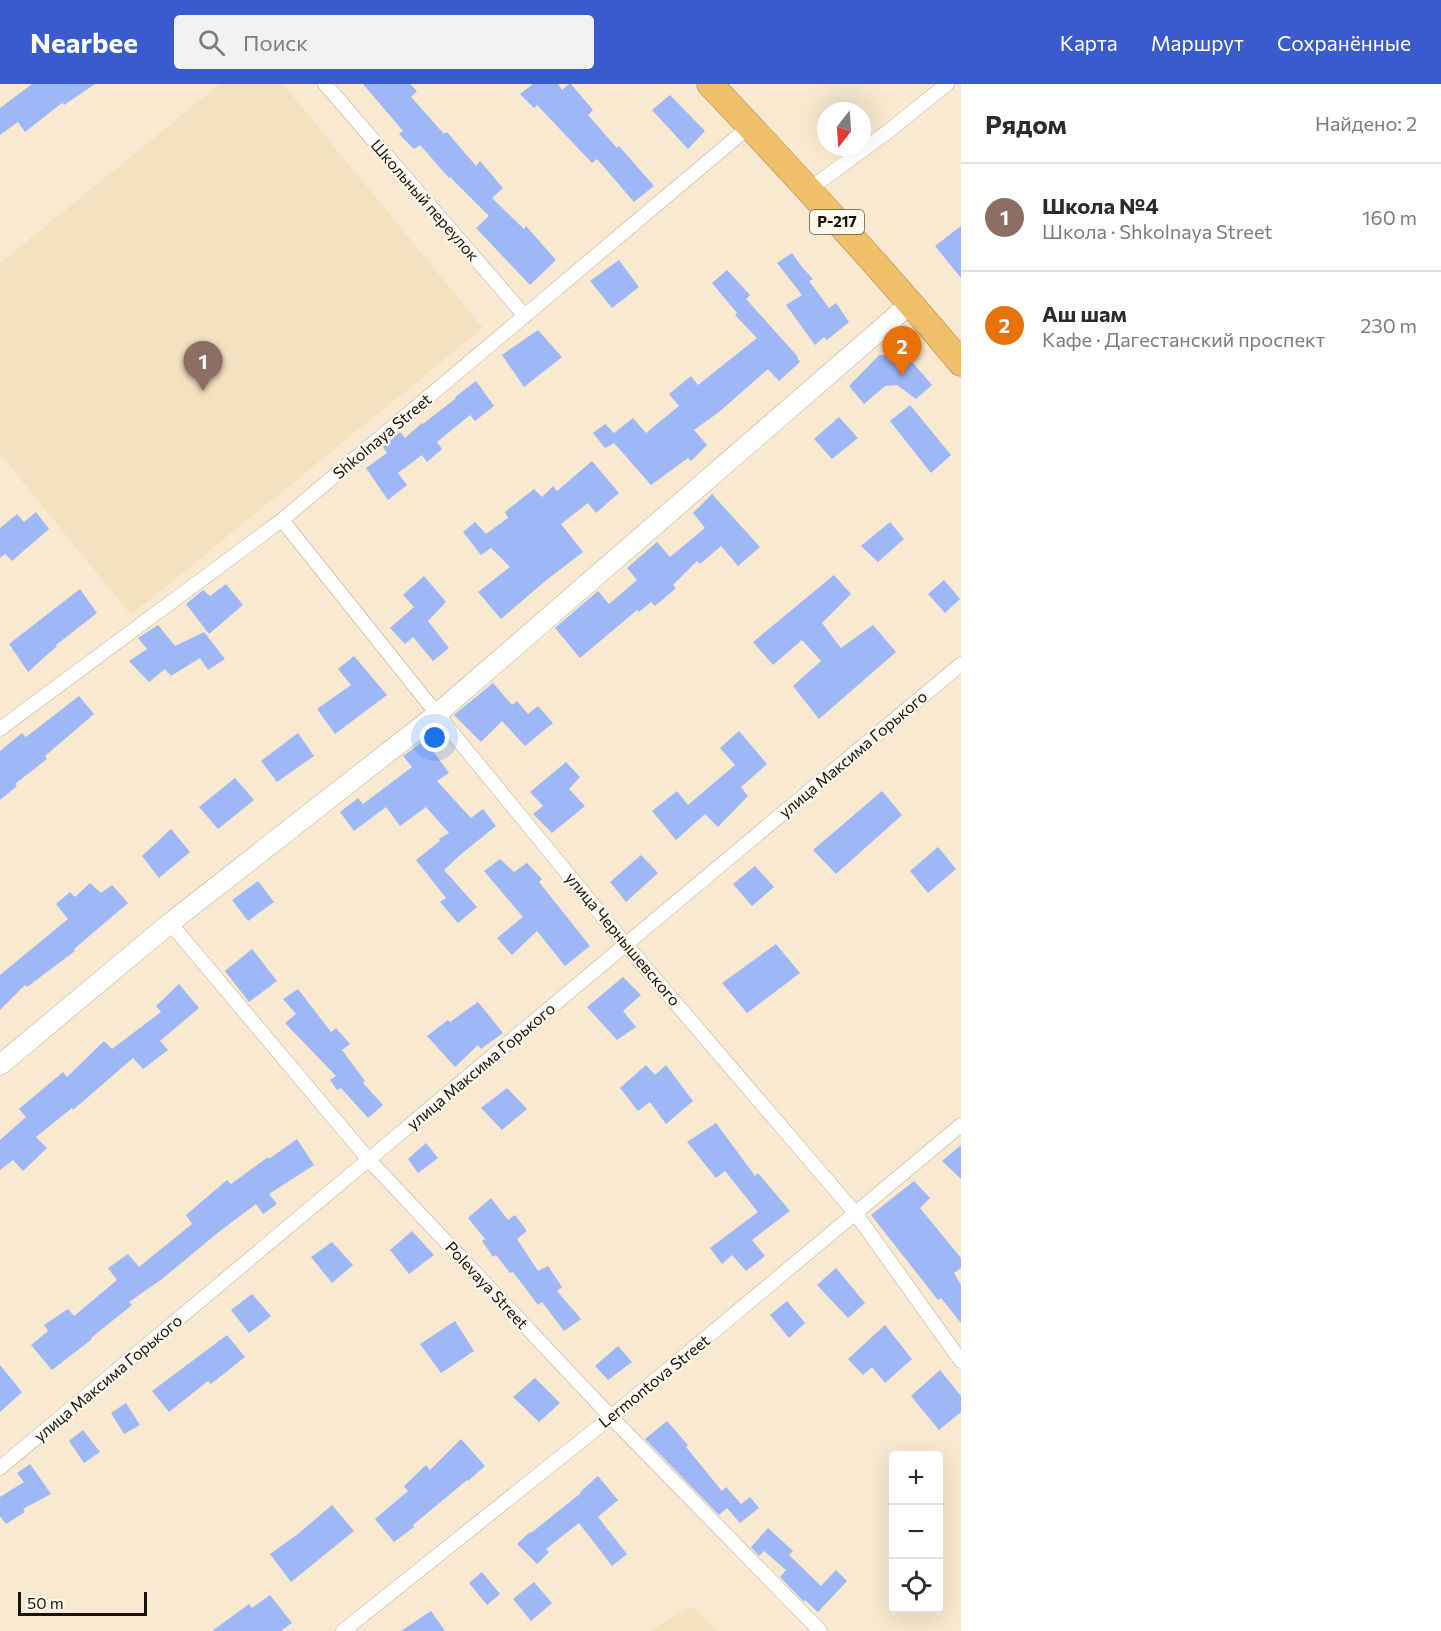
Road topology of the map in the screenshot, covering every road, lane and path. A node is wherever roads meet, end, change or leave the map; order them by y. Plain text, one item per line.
1 (325, 84) edge
2 (710, 84) edge
3 (947, 84) edge
4 (750, 126) junction
5 (808, 190) junction
6 (911, 303) junction
7 (525, 316) junction
8 (961, 363) edge
9 (282, 520) junction
10 (961, 664) edge
11 (437, 714) junction
12 (0, 729) edge
13 (170, 923) junction
14 (626, 945) junction
15 (0, 1065) edge
16 (961, 1125) edge
17 (369, 1160) junction
18 (856, 1214) junction
19 (961, 1361) edge
20 (610, 1417) junction
21 (0, 1468) edge
22 (342, 1631) edge
23 (820, 1631) edge

1 - 7 street, Школьный переулок
2 - 4 highway, Р-217
3 - 5 street
4 - 5 highway, Р-217
4 - 7 street, Shkolnaya Street
5 - 6 highway, Р-217
6 - 8 highway, Р-217
6 - 11 street
7 - 9 street, Shkolnaya Street
9 - 11 street, улица Чернышевского
9 - 12 street, Shkolnaya Street
10 - 14 street, улица Максима Горького
11 - 13 street
11 - 14 street, улица Чернышевского
13 - 15 street
13 - 17 street, Polevaya Street
14 - 17 street, улица Максима Горького
14 - 18 street, улица Чернышевского
16 - 18 street, Lermontova Street
17 - 20 street, Polevaya Street
17 - 21 street, улица Максима Горького
18 - 19 street, улица Чернышевского
18 - 20 street, Lermontova Street
20 - 22 street, Lermontova Street
20 - 23 street, Polevaya Street

